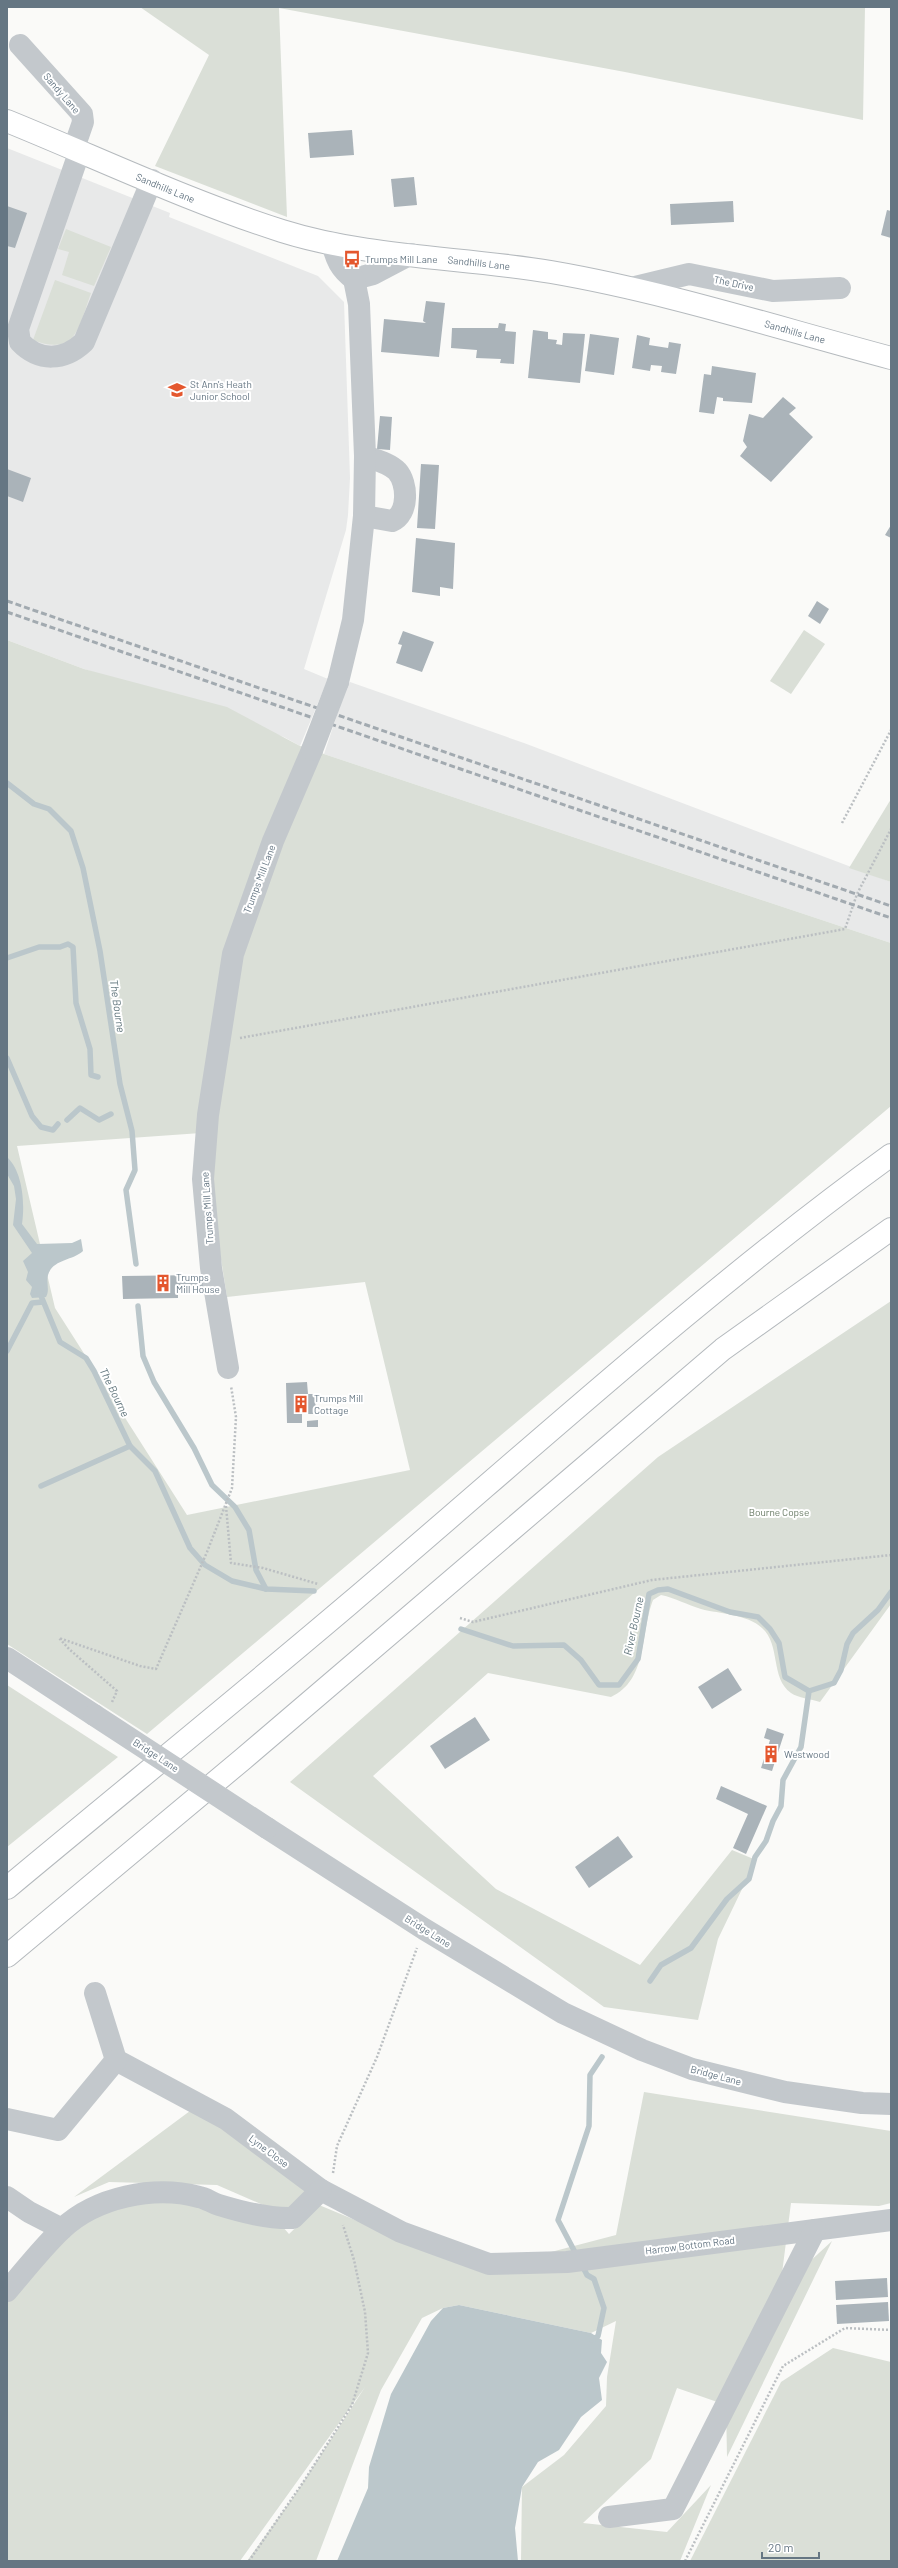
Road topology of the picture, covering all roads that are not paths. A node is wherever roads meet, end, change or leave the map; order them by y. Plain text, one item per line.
1 (20, 44) dead end
2 (7, 121) edge
3 (77, 149) junction
4 (152, 180) junction
5 (332, 243) junction
6 (411, 254) junction
7 (354, 279) junction
8 (631, 288) junction
9 (840, 288) dead end
10 (891, 358) edge
11 (366, 456) junction
12 (364, 516) junction
13 (891, 1155) edge
14 (891, 1229) edge
15 (228, 1368) road end
16 (7, 1658) edge
17 (7, 1888) edge
18 (7, 1956) edge
19 (95, 1993) dead end
20 (116, 2060) junction
21 (891, 2104) edge
22 (7, 2119) edge
23 (328, 2194) junction
24 (7, 2197) edge
25 (891, 2220) edge
26 (62, 2229) junction
27 (815, 2230) junction
28 (489, 2264) joint
29 (7, 2291) edge
30 (609, 2517) dead end

1 - 3 street, Sandy Lane
2 - 3 main road, Sandhills Lane
3 - 4 main road, Sandhills Lane
3 - 4 street
4 - 5 main road, Sandhills Lane
5 - 6 main road, Sandhills Lane
5 - 7 street
6 - 7 street
6 - 8 main road, Sandhills Lane
7 - 11 street, Trumps Mill Lane
8 - 9 street, The Drive
8 - 10 main road, Sandhills Lane
11 - 12 street, Trumps Mill Lane
11 - 12 street
12 - 15 street, Trumps Mill Lane, bridge
13 - 17 main road
14 - 18 main road
16 - 21 street, Bridge Lane, bridge
19 - 20 street
20 - 22 street
20 - 23 street, Lyne Close
23 - 26 street
23 - 28 street, Lyne Close
24 - 26 street
25 - 27 street, Harrow Bottom Road
26 - 29 street
27 - 28 street, Harrow Bottom Road
27 - 30 street

